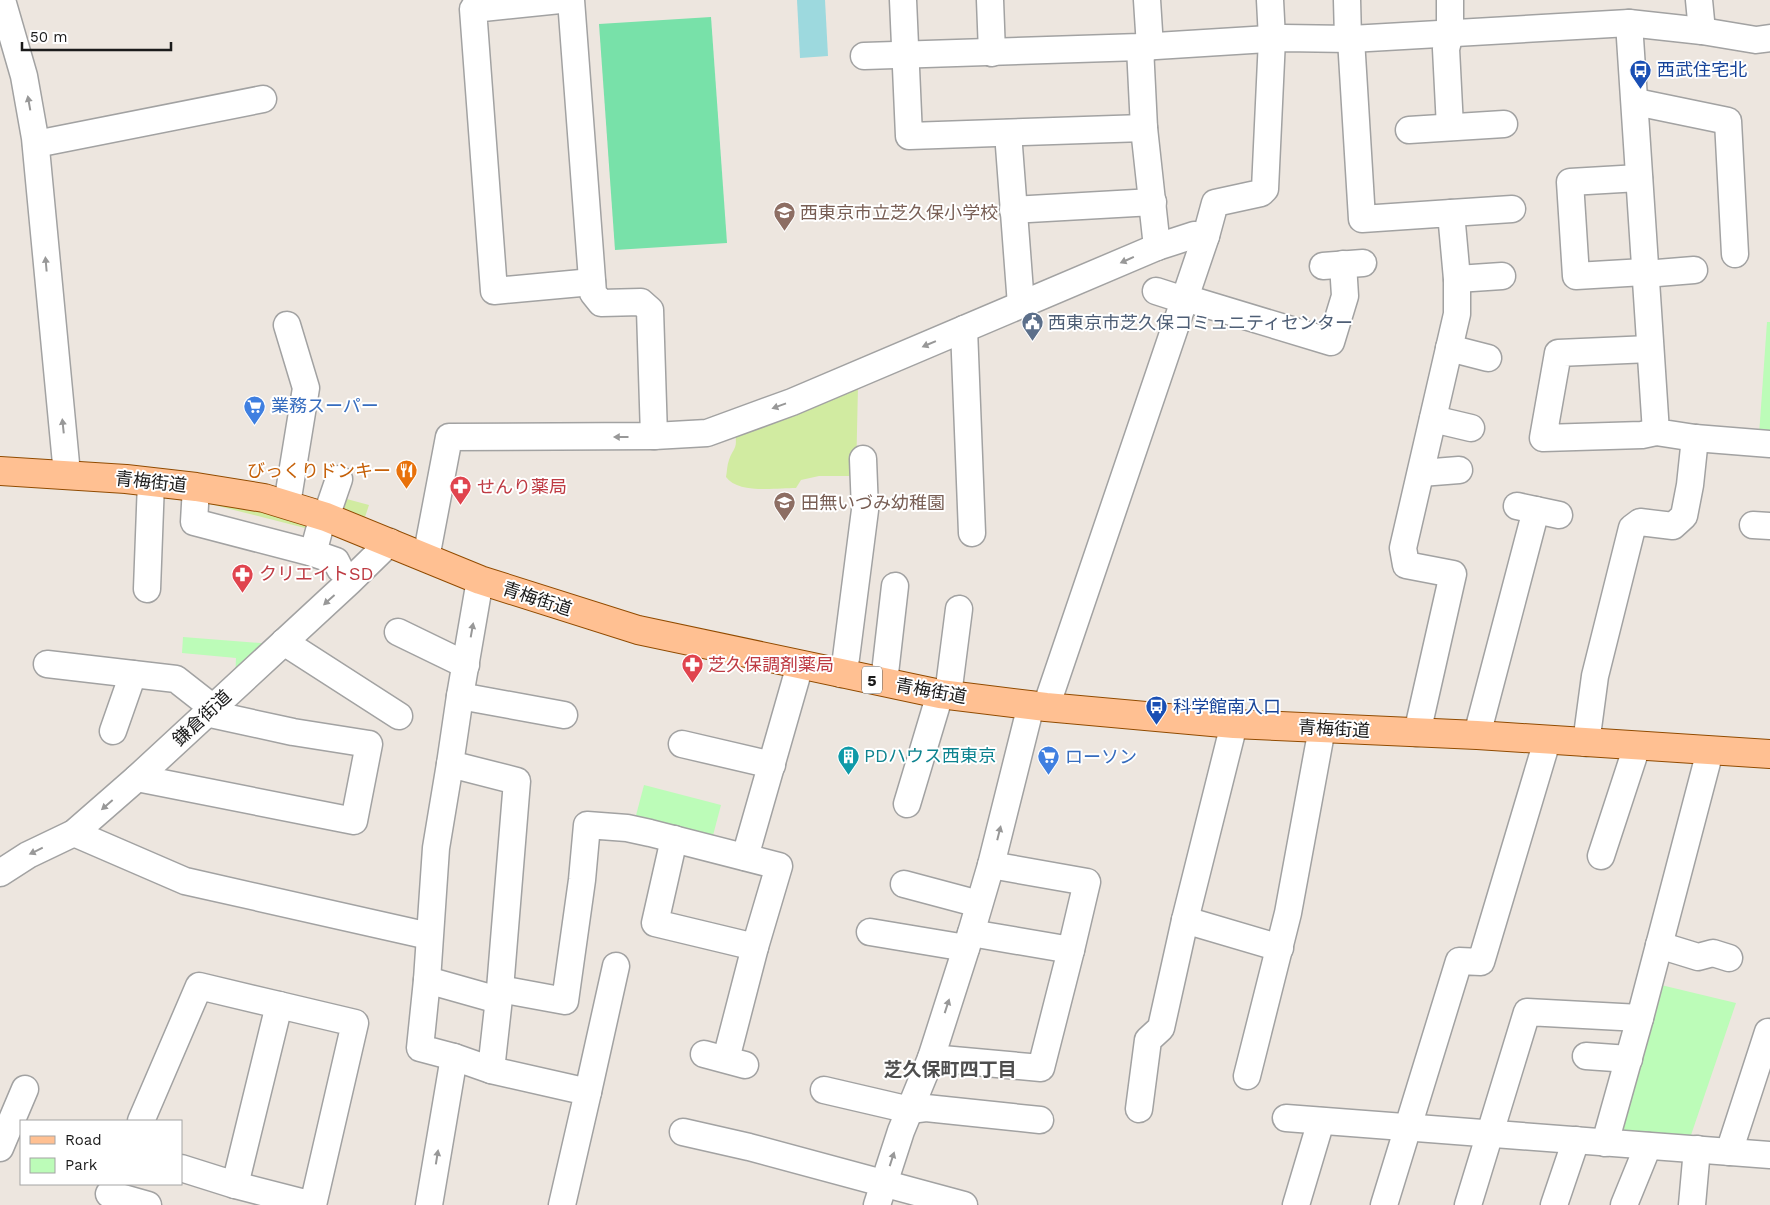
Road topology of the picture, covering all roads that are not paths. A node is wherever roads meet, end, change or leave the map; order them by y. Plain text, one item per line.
1 (2, 0) edge
2 (560, 0) edge
3 (571, 0) edge
4 (904, 0) edge
5 (990, 0) edge
6 (1147, 0) edge
7 (1270, 0) edge
8 (1347, 0) edge
9 (1450, 0) edge
10 (1699, 0) edge
11 (1630, 23) junction
12 (5, 25) edge
13 (1702, 31) junction
14 (1450, 34) junction
15 (1770, 38) edge
16 (1272, 39) junction
17 (1349, 39) junction
18 (1144, 47) junction
19 (992, 53) junction
20 (864, 56) dead end
21 (905, 56) junction
22 (263, 99) dead end
23 (1636, 102) junction
24 (1504, 124) dead end
25 (1144, 128) junction
26 (1450, 128) junction
27 (1409, 130) dead end
28 (1008, 133) junction
29 (36, 144) junction
30 (1639, 178) junction
31 (1153, 202) junction
32 (1512, 209) dead end
33 (1013, 210) junction
34 (1451, 213) junction
35 (1206, 236) junction
36 (1157, 247) junction
37 (1735, 254) dead end
38 (1343, 264) dead end
39 (1694, 270) dead end
40 (1645, 273) junction
41 (1502, 276) dead end
42 (1457, 279) junction
43 (592, 282) junction
44 (1156, 291) dead end
45 (1185, 299) junction
46 (1020, 305) junction
47 (287, 325) dead end
48 (964, 329) junction
49 (1450, 348) junction
50 (1650, 349) junction
51 (1488, 358) dead end
52 (1433, 419) junction
53 (1471, 428) dead end
54 (1656, 432) junction
55 (654, 436) junction
56 (1694, 438) junction
57 (1770, 444) edge
58 (863, 459) dead end
59 (1459, 470) dead end
60 (0, 471) edge
61 (1421, 473) junction
62 (339, 479) dead end
63 (79, 480) junction
64 (151, 482) junction
65 (189, 482) junction
66 (287, 504) junction
67 (1537, 510) dead end
68 (325, 516) junction
69 (972, 533) dead end
70 (390, 542) junction
71 (313, 553) junction
72 (426, 558) junction
73 (340, 569) dead end
74 (480, 580) junction
75 (895, 586) dead end
76 (147, 589) dead end
77 (959, 609) dead end
78 (398, 632) dead end
79 (284, 642) junction
80 (47, 664) dead end
81 (800, 665) junction
82 (466, 666) junction
83 (133, 674) junction
84 (842, 674) junction
85 (884, 682) junction
86 (944, 695) junction
87 (460, 696) junction
88 (1039, 706) junction
89 (209, 710) junction
90 (564, 715) dead end
91 (400, 716) dead end
92 (1234, 724) junction
93 (1322, 728) junction
94 (113, 731) dead end
95 (1417, 733) junction
96 (1477, 736) junction
97 (1547, 741) junction
98 (1586, 743) junction
99 (682, 744) dead end
100 (1637, 746) junction
101 (1710, 751) junction
102 (1770, 754) edge
103 (450, 764) junction
104 (772, 765) junction
105 (137, 778) junction
106 (907, 804) dead end
107 (74, 833) junction
108 (674, 839) junction
109 (1601, 856) dead end
110 (746, 857) junction
111 (991, 865) junction
112 (0, 873) edge
113 (904, 884) dead end
114 (979, 904) junction
115 (1185, 920) junction
116 (870, 932) dead end
117 (429, 936) junction
118 (968, 940) junction
119 (1659, 945) junction
120 (755, 947) junction
121 (1280, 948) junction
122 (1071, 950) junction
123 (1729, 958) dead end
124 (616, 966) dead end
125 (427, 980) junction
126 (499, 994) junction
127 (279, 1005) junction
128 (1640, 1018) junction
129 (1768, 1032) dead end
130 (1586, 1056) dead end
131 (454, 1057) junction
132 (931, 1058) junction
133 (725, 1059) dead end
134 (1629, 1059) junction
135 (491, 1070) junction
136 (1247, 1076) dead end
137 (25, 1089) dead end
138 (824, 1090) dead end
139 (588, 1092) junction
140 (1139, 1109) dead end
141 (910, 1110) junction
142 (1286, 1118) dead end
143 (141, 1120) edge
144 (1040, 1120) dead end
145 (1321, 1121) junction
146 (1407, 1127) junction
147 (683, 1132) dead end
148 (3, 1134) edge
149 (1490, 1134) junction
150 (1576, 1140) junction
151 (1605, 1143) junction
152 (1648, 1146) junction
153 (1697, 1149) junction
154 (1729, 1152) junction
155 (1770, 1155) edge
156 (182, 1168) edge
157 (235, 1185) junction
158 (109, 1194) edge
159 (880, 1195) edge
160 (148, 1205) edge
161 (429, 1205) edge
162 (562, 1205) edge
163 (964, 1205) edge
164 (1296, 1205) edge
165 (1384, 1205) edge
166 (1468, 1205) edge
167 (1554, 1205) edge
168 (1624, 1205) edge
169 (1692, 1205) edge

1 - 12 street
2 - 43 street
3 - 43 street
4 - 21 street
5 - 19 street
6 - 18 street
7 - 16 street
8 - 17 street
9 - 14 street
10 - 13 street
11 - 13 street
11 - 14 street
11 - 23 street
29 -> 12 street
13 - 15 street
14 - 17 street
14 - 26 street
16 - 17 street
16 - 18 street
16 - 35 street
17 - 34 street
18 - 19 street
18 - 25 street
19 - 21 street
20 - 21 street
21 - 28 street
22 - 29 street
23 - 30 street
23 - 37 street
24 - 26 street
25 - 28 street
25 - 31 street
26 - 27 street
28 - 33 street
63 -> 29 street
30 - 40 street
30 - 40 street
31 - 33 street
31 - 36 street
32 - 34 street
33 - 46 street
34 - 42 street
35 - 36 street
35 - 45 street
36 -> 46 street
38 - 45 street
39 - 40 street
40 - 50 street
41 - 42 street
42 - 49 street
43 - 55 street
44 - 45 street
45 - 88 street
46 - 48 street
47 - 66 street
48 -> 55 street
48 - 69 street
49 - 51 street
49 - 52 street
50 - 54 street
50 - 54 street
52 - 53 street
52 - 61 street
54 - 56 street
55 -> 72 street
56 - 57 street
56 - 98 street
58 - 84 street
59 - 61 street
60 - 63 main road, 青梅街道 / 5
61 - 95 street
62 - 68 street
63 - 64 main road, 青梅街道 / 5
64 - 65 main road, 青梅街道 / 5
64 - 76 street
65 - 66 main road, 青梅街道 / 5
65 - 71 street
66 - 68 main road, 青梅街道 / 5
67 - 96 street
68 - 70 main road, 青梅街道 / 5
68 - 71 street
70 - 72 main road, 青梅街道 / 5
70 -> 79 street, 鎌倉街道
71 - 73 street
72 - 74 main road, 青梅街道 / 5
74 - 81 main road, 青梅街道 / 5
82 -> 74 street
75 - 85 street
77 - 86 street
78 - 82 street
79 - 89 street, 鎌倉街道
79 - 91 street
80 - 83 street
81 - 84 main road, 青梅街道 / 5
81 - 104 street
82 - 87 street
83 - 89 street
83 - 94 street
84 - 85 main road, 青梅街道 / 5
85 - 86 main road, 青梅街道 / 5
86 - 88 main road, 青梅街道 / 5
86 - 106 street
87 - 90 street
87 - 103 street
88 - 92 main road, 青梅街道 / 5
111 -> 88 street
89 - 105 street, 鎌倉街道
89 - 105 street
92 - 93 main road, 青梅街道 / 5
92 - 115 street
93 - 95 main road, 青梅街道 / 5
93 - 121 street
95 - 96 main road, 青梅街道 / 5
96 - 97 main road, 青梅街道 / 5
97 - 98 main road, 青梅街道 / 5
97 - 146 street
98 - 100 main road, 青梅街道 / 5
99 - 104 street
100 - 101 main road, 青梅街道 / 5
100 - 109 street
101 - 102 main road, 青梅街道 / 5
101 - 119 street
103 - 117 street
103 - 126 street
104 - 110 street
105 -> 107 street, 鎌倉街道
107 -> 112 street, 鎌倉街道
107 - 117 street
108 - 110 street
108 - 120 street
108 - 126 street
110 - 120 street
111 - 114 street
111 - 122 street
113 - 114 street
114 - 118 street
115 - 121 street
115 - 140 street
116 - 118 street
117 - 125 street
118 - 122 street
132 -> 118 street
119 - 123 street
119 - 128 street
120 - 133 street
121 - 136 street
122 - 132 street
124 - 139 street
125 - 126 street
125 - 131 street
126 - 135 street
127 - 143 street
127 - 157 street
127 - 157 street
128 - 134 street
128 - 149 street
129 - 154 street
130 - 134 street
131 - 135 street
161 -> 131 street
132 - 141 street
134 - 151 street
135 - 139 street
137 - 148 street
138 - 141 street
139 - 162 street
141 - 144 street
159 -> 141 street
142 - 145 street
145 - 146 street
145 - 164 street
146 - 149 street
146 - 165 street
147 - 159 street
149 - 150 street
149 - 166 street
150 - 151 street
150 - 167 street
151 - 152 street
152 - 153 street
152 - 168 street
153 - 154 street
153 - 169 street
154 - 155 street
156 - 157 street
158 - 160 street
159 - 163 street

